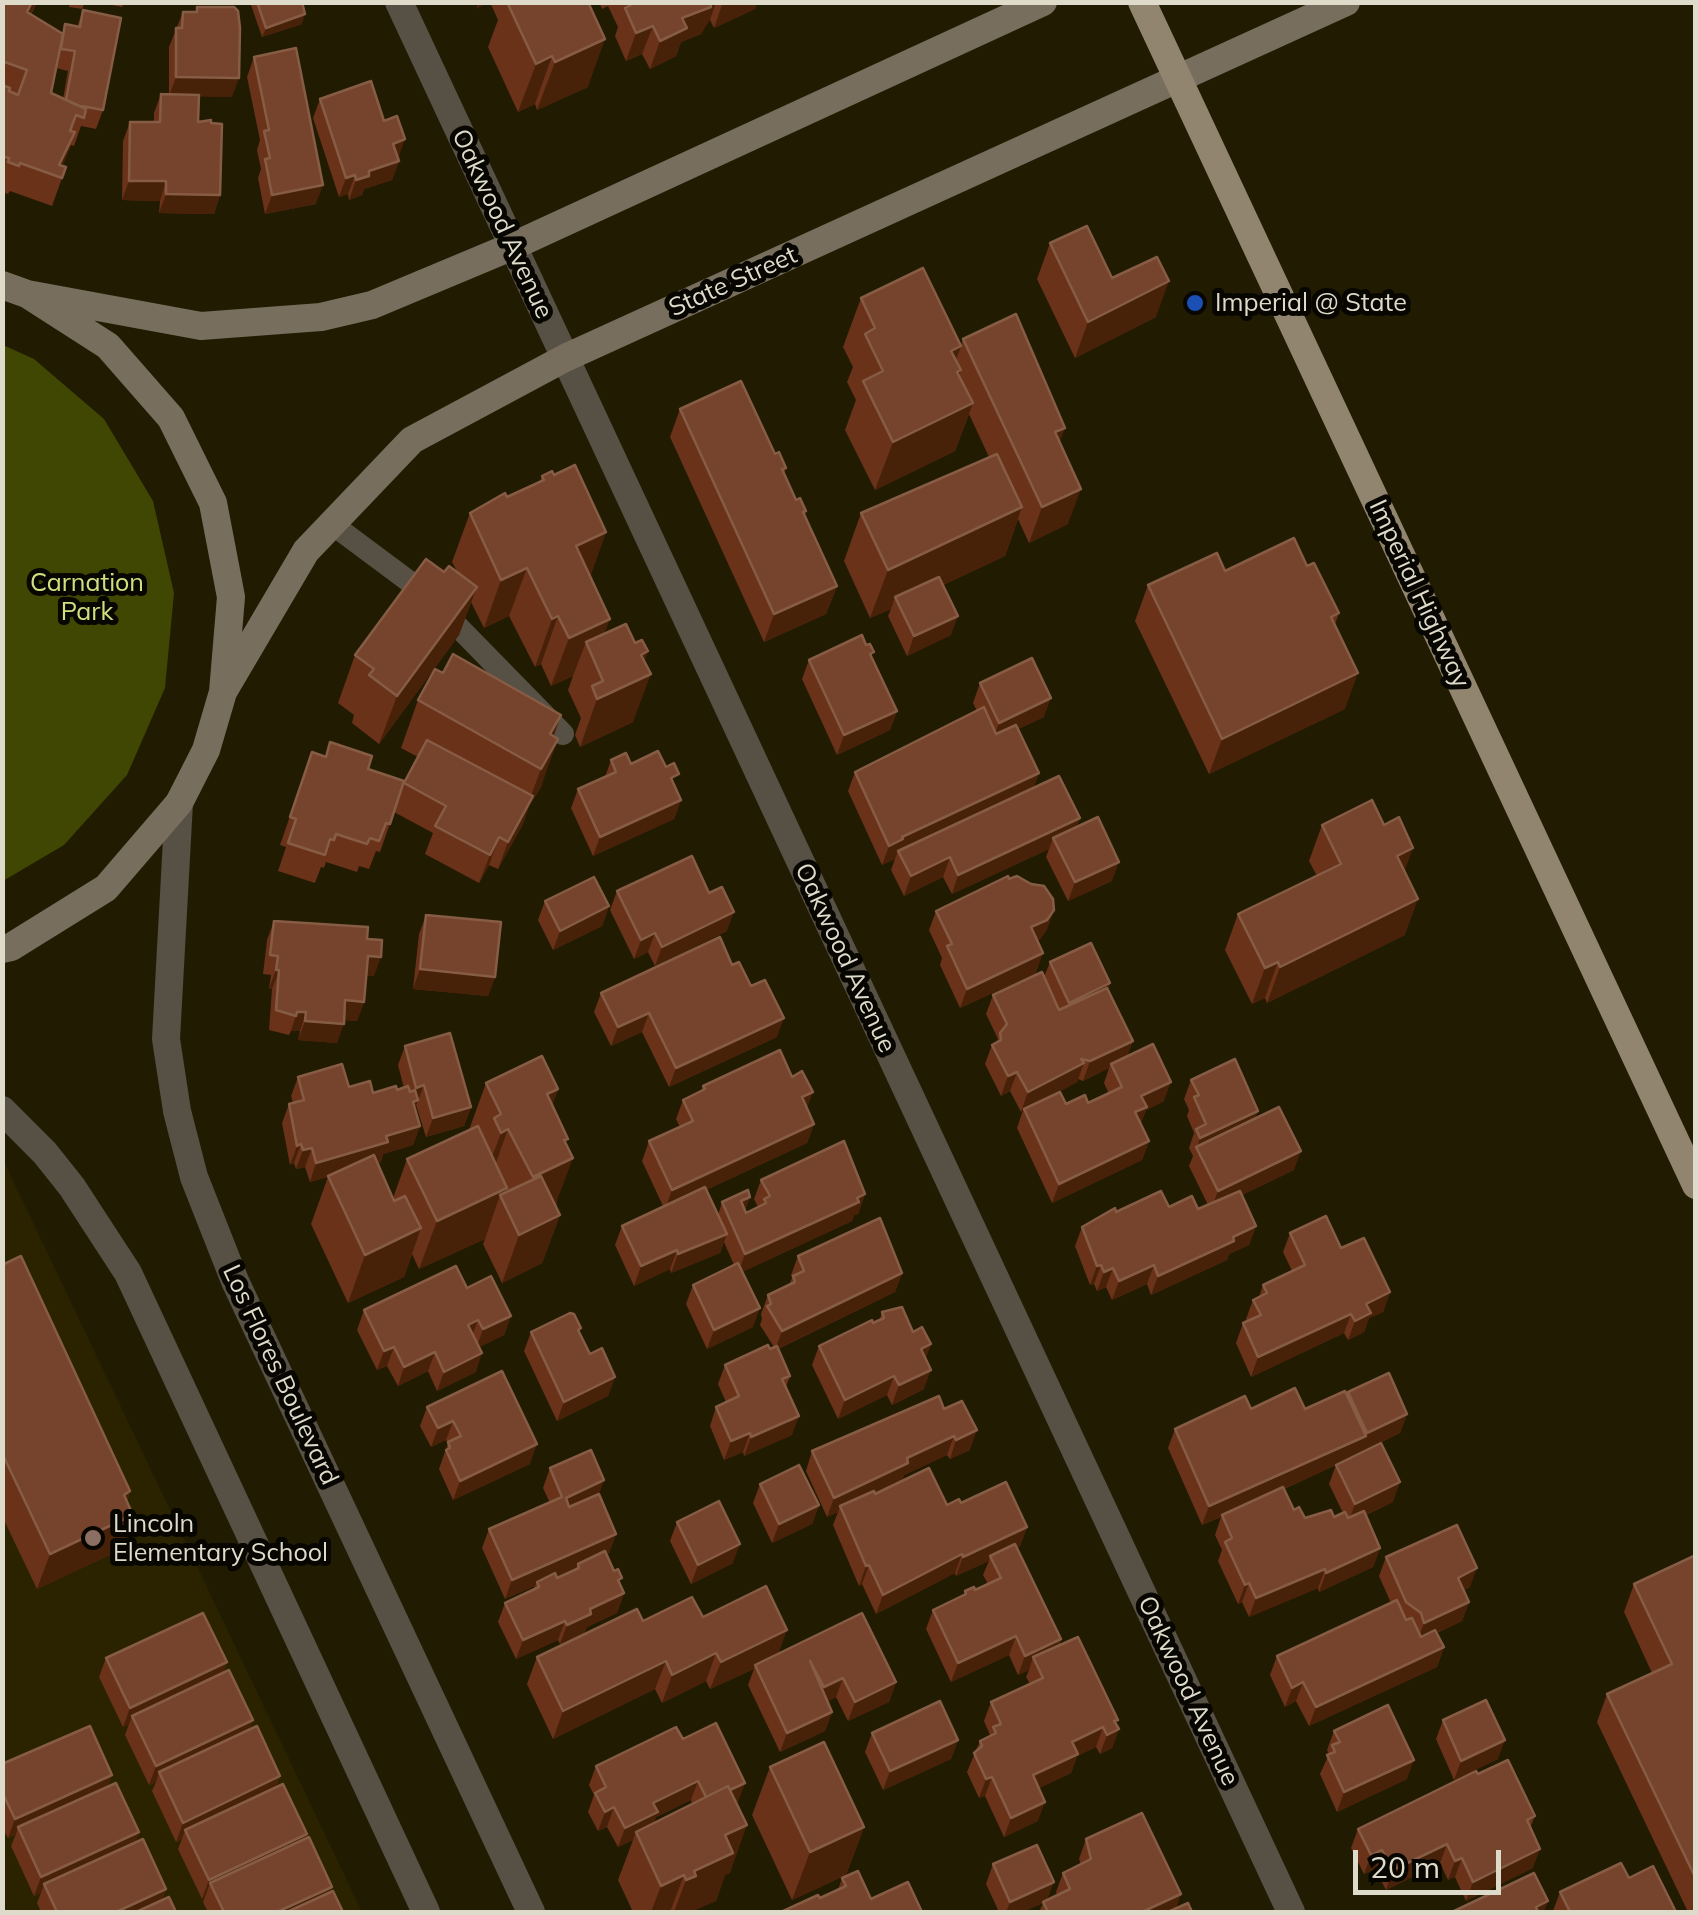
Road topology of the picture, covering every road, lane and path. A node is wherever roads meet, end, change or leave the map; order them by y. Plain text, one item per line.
1 (399, 2) edge
2 (1043, 2) edge
3 (1142, 2) edge
4 (1346, 2) edge
5 (1178, 80) junction
6 (514, 246) junction
7 (15, 289) edge
8 (566, 358) junction
9 (332, 524) junction
10 (224, 692) junction
11 (563, 734) dead end
12 (179, 804) junction
13 (2, 949) edge
14 (2, 1110) edge
15 (1696, 1185) edge
16 (426, 1912) edge
17 (529, 1912) edge
18 (1291, 1912) edge

1 - 6 street, Oakwood Avenue
2 - 6 main road
3 - 5 main road, Imperial Highway
4 - 5 main road, State Street
5 - 8 main road, State Street
5 - 15 main road, Imperial Highway
6 - 7 main road
6 - 8 street, Oakwood Avenue
7 - 10 main road
8 - 9 main road, State Street
8 - 18 street, Oakwood Avenue
9 - 10 main road, State Street
9 - 11 lane
10 - 12 main road
12 - 13 main road
12 - 17 street, Los Flores Boulevard
14 - 16 street

